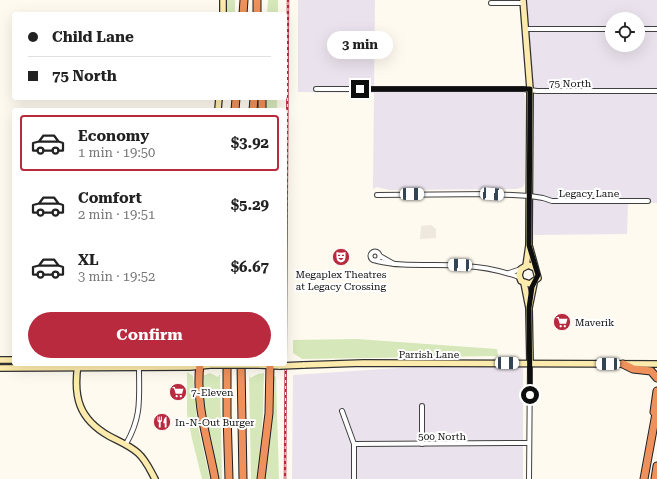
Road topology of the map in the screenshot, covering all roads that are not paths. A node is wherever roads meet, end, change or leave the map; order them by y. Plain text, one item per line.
1 (223, 0) edge
2 (244, 0) edge
3 (257, 0) edge
4 (491, 3) dead end
5 (523, 4) edge
6 (223, 12) edge
7 (243, 12) edge
8 (257, 12) edge
9 (525, 29) junction
10 (605, 29) edge
11 (645, 29) edge
12 (657, 29) edge
13 (316, 89) dead end
14 (530, 89) junction
15 (657, 91) edge
16 (377, 195) dead end
17 (530, 196) junction
18 (648, 201) dead end
19 (529, 245) junction
20 (380, 256) junction
21 (377, 261) junction
22 (394, 264) junction
23 (523, 267) junction
24 (535, 268) junction
25 (509, 273) junction
26 (519, 277) junction
27 (524, 283) junction
28 (534, 283) junction
29 (529, 308) junction
30 (0, 360) edge
31 (12, 360) edge
32 (530, 363) junction
33 (623, 364) junction
34 (640, 364) junction
35 (657, 364) edge
36 (78, 366) edge
37 (193, 366) edge
38 (199, 366) edge
39 (227, 366) edge
40 (241, 366) edge
41 (270, 366) edge
42 (287, 366) edge
43 (0, 368) edge
44 (139, 368) junction
45 (657, 371) edge
46 (657, 378) edge
47 (657, 391) edge
48 (422, 406) dead end
49 (657, 408) edge
50 (342, 411) dead end
51 (651, 436) junction
52 (529, 443) junction
53 (126, 444) junction
54 (354, 444) junction
55 (422, 444) junction
56 (657, 466) edge
57 (155, 479) edge
58 (215, 479) edge
59 (229, 479) edge
60 (243, 479) edge
61 (261, 479) edge
62 (354, 479) edge
63 (529, 479) edge
64 (644, 479) edge
65 (655, 479) edge

1 - 6 main road
2 - 7 highway
3 - 8 highway
4 - 5 street
5 - 9 main road
9 - 10 street
9 - 14 main road
11 - 12 street
13 - 14 street, 75 North
14 - 15 street, 75 North
14 - 17 main road
16 - 17 street, Legacy Lane
17 - 18 street, Legacy Lane
17 - 19 main road
19 - 23 main road
19 - 24 main road
20 - 21 street
20 - 21 street
20 - 22 street
21 - 22 street
22 - 25 street
23 - 24 main road
23 - 25 street
23 - 26 main road
24 - 28 main road
25 - 26 street
26 - 27 main road
27 - 28 main road
27 - 29 main road
28 - 29 main road
29 - 32 main road
30 - 31 main road
32 - 33 main road, Parrish Lane
32 - 42 main road, Parrish Lane, bridge
32 - 52 street
33 - 34 main road, Parrish Lane
33 - 46 highway
34 - 35 main road, Parrish Lane
34 - 45 highway
36 - 43 main road, Parrish Lane
36 - 44 main road, Parrish Lane
36 - 53 main road
37 - 44 main road, Parrish Lane
38 - 58 highway
39 - 59 highway
40 - 60 highway
41 - 61 highway
44 - 53 street
47 - 51 highway
48 - 55 street
49 - 51 highway
50 - 54 street
51 - 64 highway
52 - 55 street, 500 North
52 - 63 street
53 - 57 main road
54 - 55 street, 500 North
54 - 62 street
56 - 65 highway

